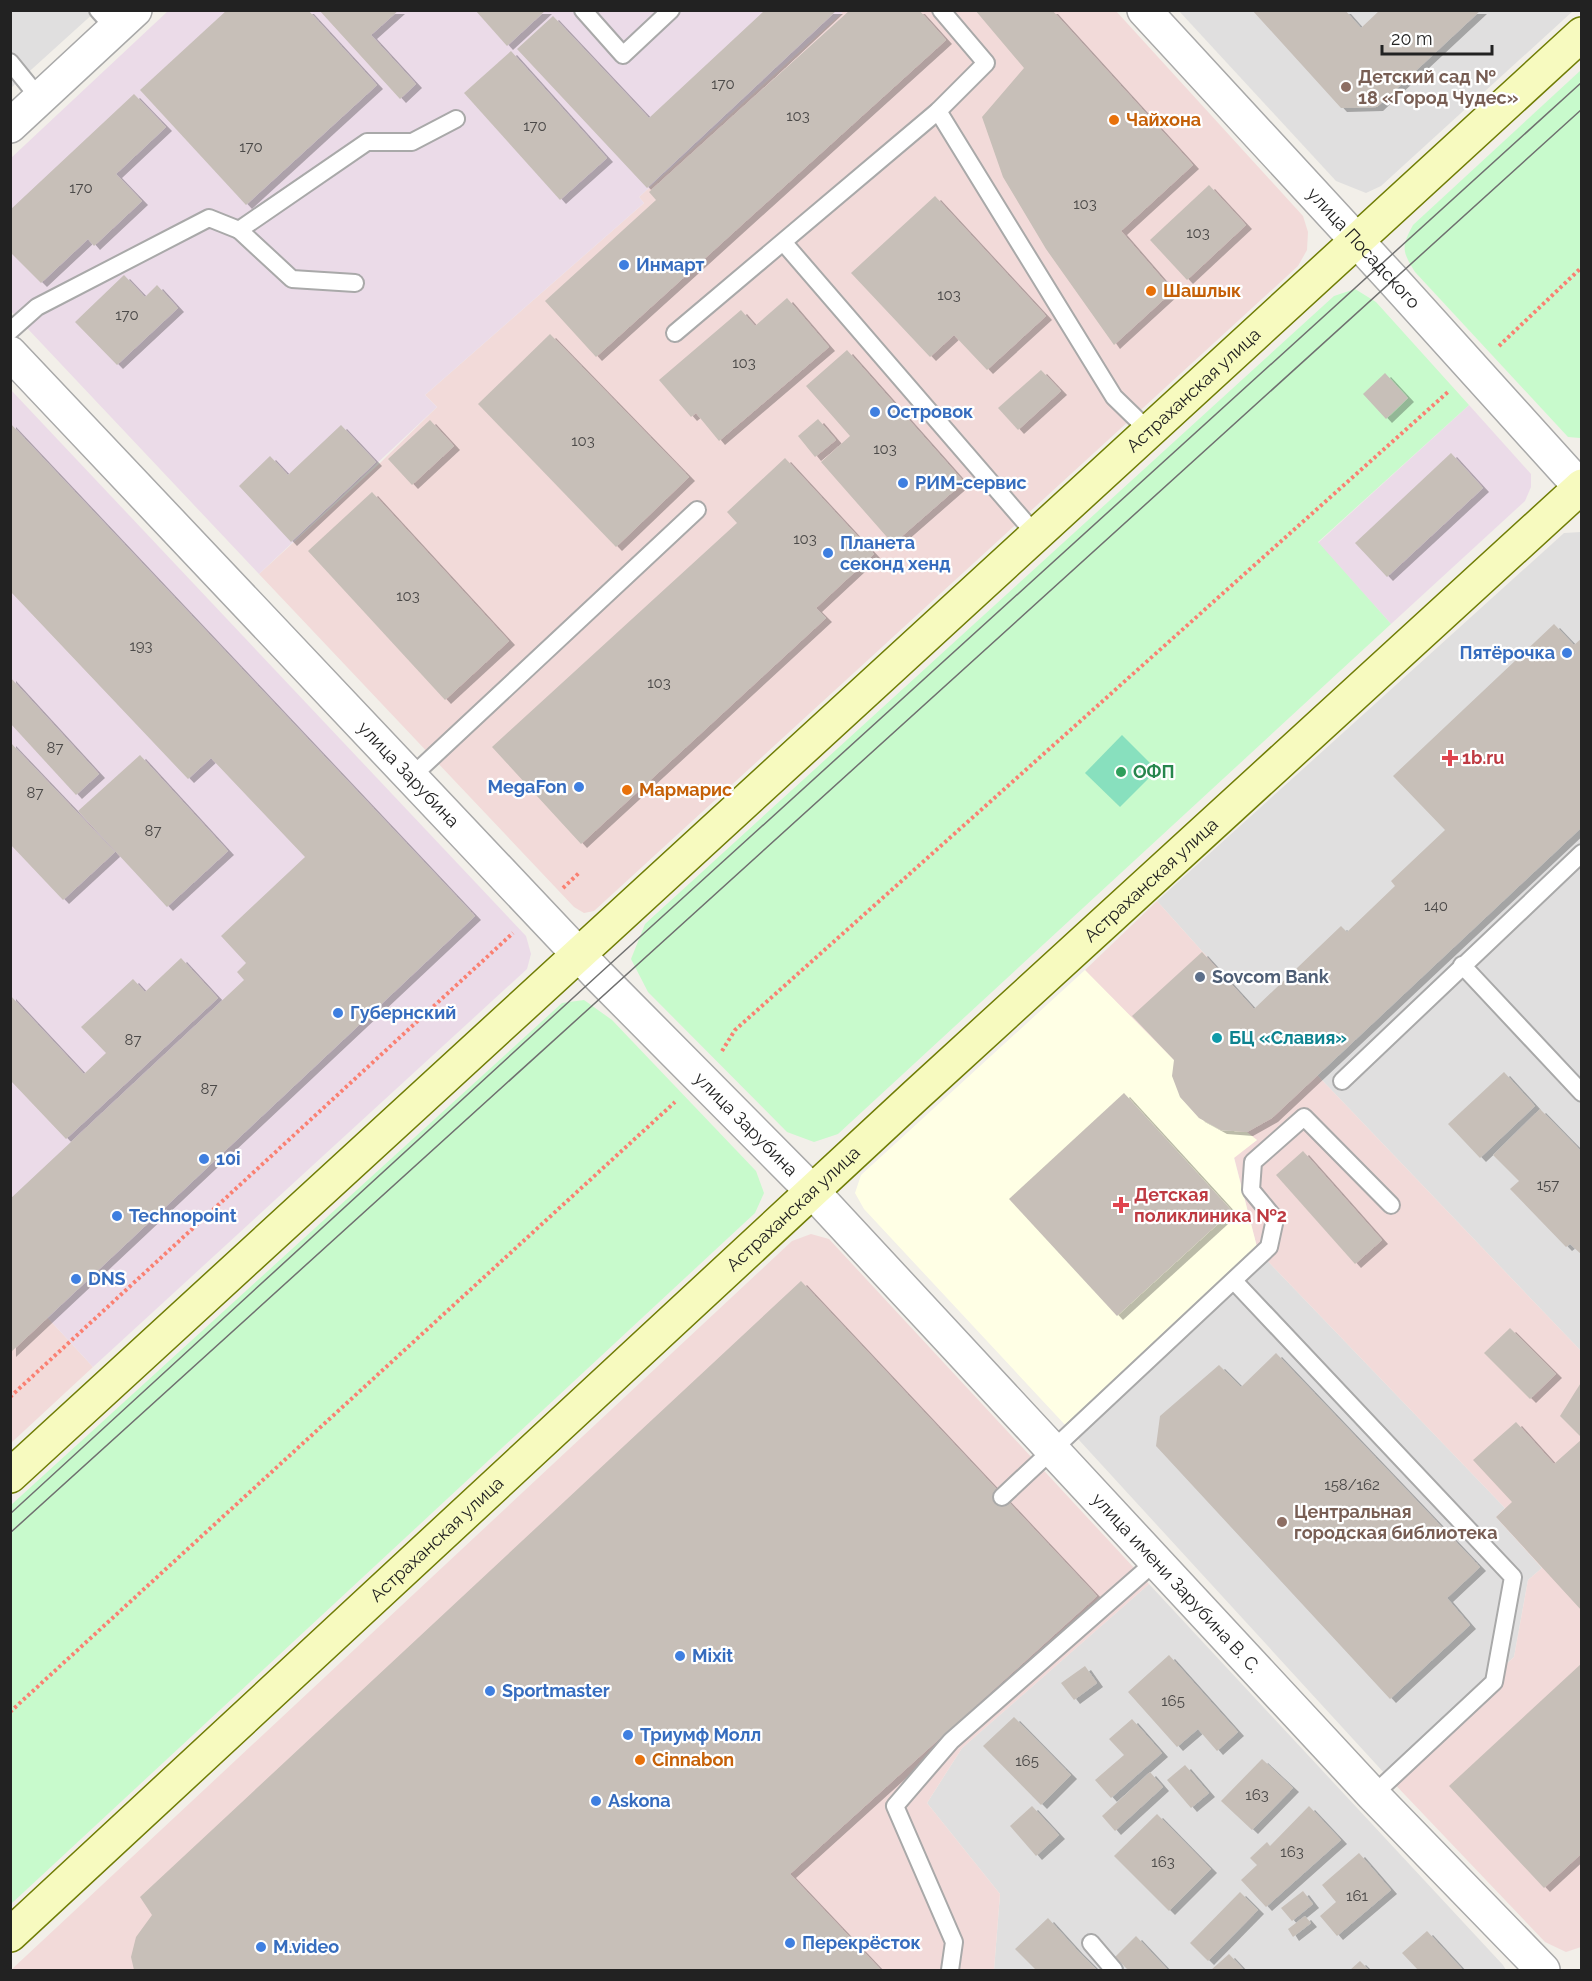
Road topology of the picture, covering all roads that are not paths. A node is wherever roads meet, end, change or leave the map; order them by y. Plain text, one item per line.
1 (583, 10) edge
2 (671, 10) edge
3 (941, 10) edge
4 (1144, 10) edge
5 (116, 17) edge
6 (1581, 34) edge
7 (10, 62) edge
8 (40, 99) junction
9 (938, 111) junction
10 (456, 119) dead end
11 (10, 126) edge
12 (239, 230) junction
13 (1354, 241) junction
14 (784, 243) junction
15 (355, 283) dead end
16 (10, 331) edge
17 (675, 333) dead end
18 (10, 353) edge
19 (1149, 431) junction
20 (1581, 487) edge
21 (697, 510) dead end
22 (1037, 536) junction
23 (411, 777) junction
24 (1581, 853) edge
25 (580, 955) junction
26 (1462, 965) junction
27 (1342, 1081) dead end
28 (1581, 1093) edge
29 (813, 1192) junction
30 (1391, 1205) dead end
31 (1234, 1281) junction
32 (1055, 1449) junction
33 (10, 1476) edge
34 (1002, 1497) dead end
35 (1156, 1561) junction
36 (1373, 1795) junction
37 (10, 1935) edge
38 (1090, 1943) dead end
39 (950, 1971) edge
40 (1114, 1971) edge
41 (1543, 1971) edge

1 - 2 lane
3 - 9 lane
4 - 13 street, улица Посадского
5 - 8 street
6 - 13 main road, Астраханская улица
7 - 8 lane
8 - 11 street
9 - 14 lane
9 - 19 lane
10 - 12 lane
12 - 15 lane
12 - 16 lane
13 - 19 main road, Астраханская улица
13 - 20 street, улица Посадского
14 - 17 lane
14 - 22 lane
18 - 23 street, улица Зарубина
19 - 22 main road, Астраханская улица
20 - 29 main road, Астраханская улица
21 - 23 lane
22 - 25 main road, Астраханская улица
23 - 25 street, улица Зарубина
24 - 26 lane
25 - 29 street, улица Зарубина
25 - 33 main road, Астраханская улица
26 - 27 lane
26 - 28 lane
29 - 32 street, улица имени Зарубина В. С.
29 - 37 main road, Астраханская улица
30 - 31 lane
31 - 32 lane
31 - 36 lane
32 - 34 lane
32 - 35 street, улица имени Зарубина В. С.
35 - 36 street, улица имени Зарубина В. С.
35 - 39 lane
36 - 41 street, улица имени Зарубина В. С.
38 - 40 lane

